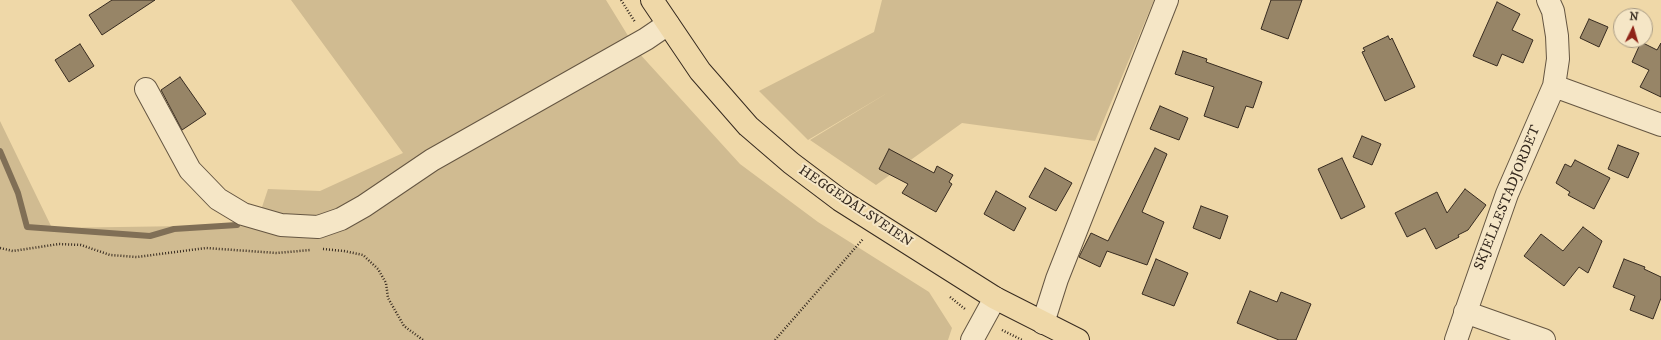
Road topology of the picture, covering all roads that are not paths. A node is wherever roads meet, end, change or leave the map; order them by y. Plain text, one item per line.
1 (652, 0) edge
2 (1167, 0) edge
3 (1548, 0) edge
4 (668, 24) junction
5 (1554, 86) junction
6 (146, 89) dead end
7 (1661, 125) edge
8 (995, 298) junction
9 (1465, 312) junction
10 (1043, 323) junction
11 (972, 340) edge
12 (1078, 340) edge
13 (1456, 340) edge
14 (1544, 340) edge

1 - 4 main road, HEGGEDALSVEIEN
2 - 10 street
3 - 5 street, SKJELLESTADJORDET
4 - 6 street
4 - 8 main road, HEGGEDALSVEIEN
5 - 7 street
5 - 9 street, SKJELLESTADJORDET
8 - 10 main road, HEGGEDALSVEIEN
8 - 11 street
9 - 13 street, SKJELLESTADJORDET
9 - 14 street
10 - 12 main road, HEGGEDALSVEIEN

